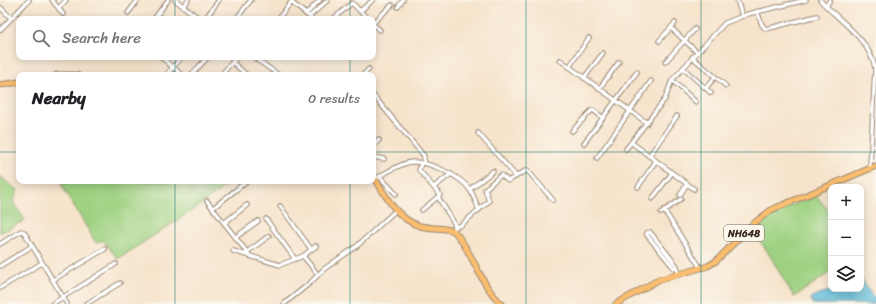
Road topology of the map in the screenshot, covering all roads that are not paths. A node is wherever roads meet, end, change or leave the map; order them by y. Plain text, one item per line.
1 (29, 0) edge
2 (52, 0) edge
3 (66, 0) edge
4 (138, 0) edge
5 (168, 0) edge
6 (175, 0) edge
7 (188, 0) edge
8 (218, 0) edge
9 (251, 0) edge
10 (320, 0) edge
11 (328, 0) edge
12 (373, 0) edge
13 (403, 0) edge
14 (736, 0) edge
15 (806, 0) edge
16 (820, 0) edge
17 (830, 0) edge
18 (292, 1) edge
19 (392, 5) dead end
20 (183, 6) junction
21 (826, 6) junction
22 (0, 7) edge
23 (398, 7) dead end
24 (59, 8) junction
25 (360, 12) junction
26 (757, 12) junction
27 (128, 13) dead end
28 (307, 13) junction
29 (63, 14) dead end
30 (156, 16) edge
31 (196, 16) edge
32 (207, 16) edge
33 (238, 16) edge
34 (280, 16) edge
35 (309, 16) edge
36 (313, 16) edge
37 (337, 16) edge
38 (365, 16) edge
39 (742, 16) junction
40 (817, 16) dead end
41 (11, 18) junction
42 (376, 21) edge
43 (675, 23) dead end
44 (376, 27) edge
45 (671, 28) junction
46 (695, 29) dead end
47 (0, 30) edge
48 (380, 30) dead end
49 (589, 38) dead end
50 (685, 40) junction
51 (659, 41) dead end
52 (697, 52) junction
53 (603, 53) dead end
54 (692, 57) junction
55 (165, 60) edge
56 (179, 60) edge
57 (205, 60) edge
58 (257, 60) edge
59 (560, 60) dead end
60 (232, 62) joint
61 (619, 62) dead end
62 (665, 62) dead end
63 (569, 66) junction
64 (173, 67) junction
65 (683, 68) junction
66 (369, 69) dead end
67 (169, 72) edge
68 (179, 72) edge
69 (194, 72) edge
70 (224, 72) edge
71 (243, 72) edge
72 (275, 72) edge
73 (366, 72) edge
74 (637, 72) dead end
75 (715, 76) junction
76 (584, 78) junction
77 (672, 80) junction
78 (651, 81) dead end
79 (16, 82) edge
80 (0, 85) edge
81 (726, 86) dead end
82 (706, 88) junction
83 (599, 89) junction
84 (711, 93) dead end
85 (376, 99) edge
86 (616, 101) junction
87 (696, 102) dead end
88 (630, 111) junction
89 (678, 116) dead end
90 (603, 118) junction
91 (647, 124) junction
92 (572, 131) dead end
93 (478, 133) dead end
94 (380, 140) dead end
95 (376, 143) edge
96 (584, 143) dead end
97 (632, 143) junction
98 (626, 149) dead end
99 (649, 156) junction
100 (376, 158) edge
101 (597, 158) dead end
102 (384, 159) dead end
103 (656, 161) junction
104 (422, 163) junction
105 (876, 166) edge
106 (870, 168) junction
107 (493, 171) dead end
108 (672, 173) junction
109 (451, 174) junction
110 (516, 176) junction
111 (376, 177) edge
112 (243, 184) edge
113 (687, 184) junction
114 (434, 187) junction
115 (638, 187) dead end
116 (470, 189) junction
117 (694, 189) dead end
118 (396, 194) dead end
119 (680, 195) dead end
120 (438, 198) junction
121 (652, 199) dead end
122 (681, 199) dead end
123 (553, 200) dead end
124 (207, 201) dead end
125 (247, 205) dead end
126 (280, 206) dead end
127 (213, 208) junction
128 (422, 210) dead end
129 (479, 210) junction
130 (395, 211) junction
131 (266, 219) dead end
132 (258, 221) dead end
133 (224, 223) junction
134 (455, 229) junction
135 (269, 236) dead end
136 (236, 237) junction
137 (0, 244) edge
138 (32, 246) junction
139 (316, 246) dead end
140 (106, 249) dead end
141 (311, 249) junction
142 (233, 251) dead end
143 (247, 252) junction
144 (303, 256) junction
145 (251, 257) junction
146 (295, 259) junction
147 (42, 263) junction
148 (116, 264) dead end
149 (0, 266) edge
150 (700, 267) junction
151 (677, 270) junction
152 (316, 272) dead end
153 (53, 280) junction
154 (120, 283) dead end
155 (0, 288) edge
156 (62, 296) junction
157 (626, 298) junction
158 (52, 304) edge
159 (67, 304) edge
160 (86, 304) edge
161 (284, 304) edge
162 (502, 304) edge
163 (616, 304) edge
164 (629, 304) edge

1 - 41 street
2 - 24 street
3 - 24 street
4 - 27 street
5 - 30 street
6 - 20 street
7 - 20 street
8 - 32 street
9 - 33 street
10 - 28 street
11 - 36 street
12 - 25 street
13 - 23 street
14 - 39 street
15 - 26 street
16 - 21 street
17 - 21 street
18 - 28 street
18 - 34 street
19 - 42 street
20 - 31 street
21 - 106 street
22 - 41 street
24 - 29 street
25 - 37 street
25 - 38 street
26 - 39 street
26 - 40 street
28 - 35 street
39 - 52 street
41 - 47 street
43 - 45 street
44 - 48 street
45 - 50 street
45 - 51 street
46 - 50 street
49 - 63 street
50 - 52 street
50 - 62 street
52 - 54 street
53 - 76 street
54 - 65 street
54 - 75 street
55 - 64 street
56 - 64 street
57 - 69 street
58 - 72 street
59 - 63 street
60 - 70 street
60 - 71 street
61 - 83 street
63 - 76 street
64 - 67 street
64 - 68 street
65 - 77 street
65 - 82 street
66 - 73 street
74 - 86 street
75 - 81 street
75 - 82 street
76 - 83 street
77 - 87 street
77 - 91 street
78 - 88 street
79 - 80 highway
82 - 84 street
83 - 86 street
85 - 104 street
86 - 88 street
86 - 90 street
88 - 91 street
88 - 101 street
89 - 99 street
90 - 92 street
90 - 96 street
91 - 97 street
93 - 110 street
94 - 95 street
97 - 98 street
97 - 99 street
99 - 103 street
100 - 102 street
103 - 108 street
103 - 115 street
104 - 109 street
104 - 111 street
104 - 114 street
105 - 106 highway, NH648
106 - 150 highway, NH648
107 - 116 street
108 - 113 street
108 - 121 street
109 - 114 street
109 - 116 street
110 - 123 street
110 - 129 street
111 - 118 street
111 - 130 highway
112 - 127 street
113 - 117 street
113 - 119 street
114 - 120 street
116 - 129 street
120 - 128 street
120 - 134 street
122 - 150 street
124 - 127 street
125 - 133 street
126 - 141 street
127 - 133 street
129 - 134 street
130 - 134 highway
130 - 161 street
131 - 146 street
132 - 136 street
133 - 136 street
134 - 162 highway
135 - 143 street
136 - 143 street
137 - 138 street
138 - 147 street
138 - 149 street
139 - 141 street
140 - 153 street
141 - 144 street
142 - 145 street
143 - 145 street
144 - 146 street
144 - 152 street
145 - 146 street
147 - 153 street
147 - 155 street
148 - 156 street
150 - 151 highway, NH648
151 - 151 street
151 - 157 highway, NH648
153 - 156 street
154 - 160 street
156 - 158 street
156 - 159 street
157 - 163 highway, NH648
157 - 164 street

